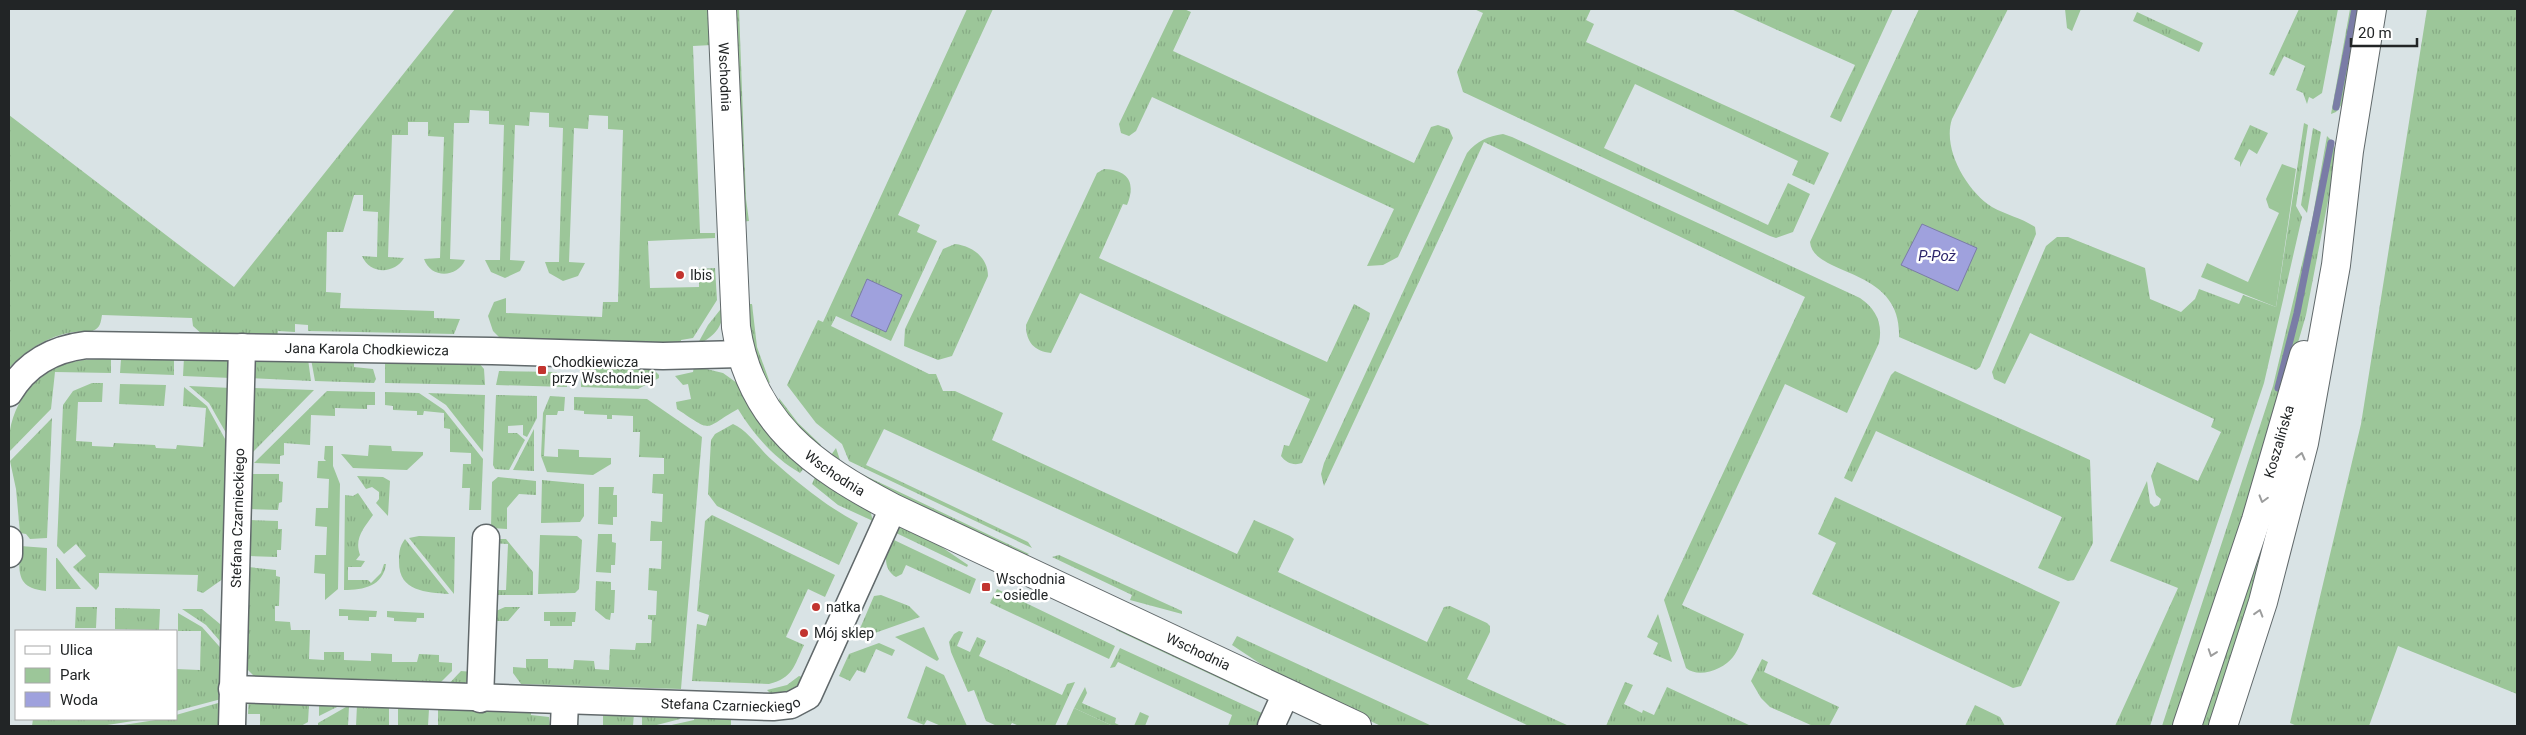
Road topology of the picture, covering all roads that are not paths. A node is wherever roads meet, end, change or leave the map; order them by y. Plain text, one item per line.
1 (722, 9) edge
2 (2372, 9) edge
3 (2348, 151) junction
4 (242, 347) junction
5 (741, 354) junction
6 (9, 392) edge
7 (893, 508) junction
8 (486, 538) dead end
9 (9, 540) edge
10 (9, 554) edge
11 (232, 689) junction
12 (1286, 693) junction
13 (480, 699) junction
14 (564, 714) edge
15 (232, 726) edge
16 (1271, 726) edge
17 (1357, 726) edge
18 (2187, 726) edge
19 (2223, 726) edge

1 - 5 main road, Wschodnia
2 - 3 main road, Koszalińska
3 -> 18 main road, Koszalińska
19 -> 3 main road, Koszalińska
4 - 5 street, Jana Karola Chodkiewicza
4 - 6 street, Jana Karola Chodkiewicza
4 - 11 street, Stefana Czarnieckiego
5 - 7 main road, Wschodnia
7 - 12 main road, Wschodnia
7 - 14 street, Stefana Czarnieckiego
8 - 13 street
9 - 10 street
11 - 13 street, Stefana Czarnieckiego
11 - 15 street, Stefana Czarnieckiego
12 - 16 street
12 - 17 main road, Wschodnia
13 - 14 street, Stefana Czarnieckiego

